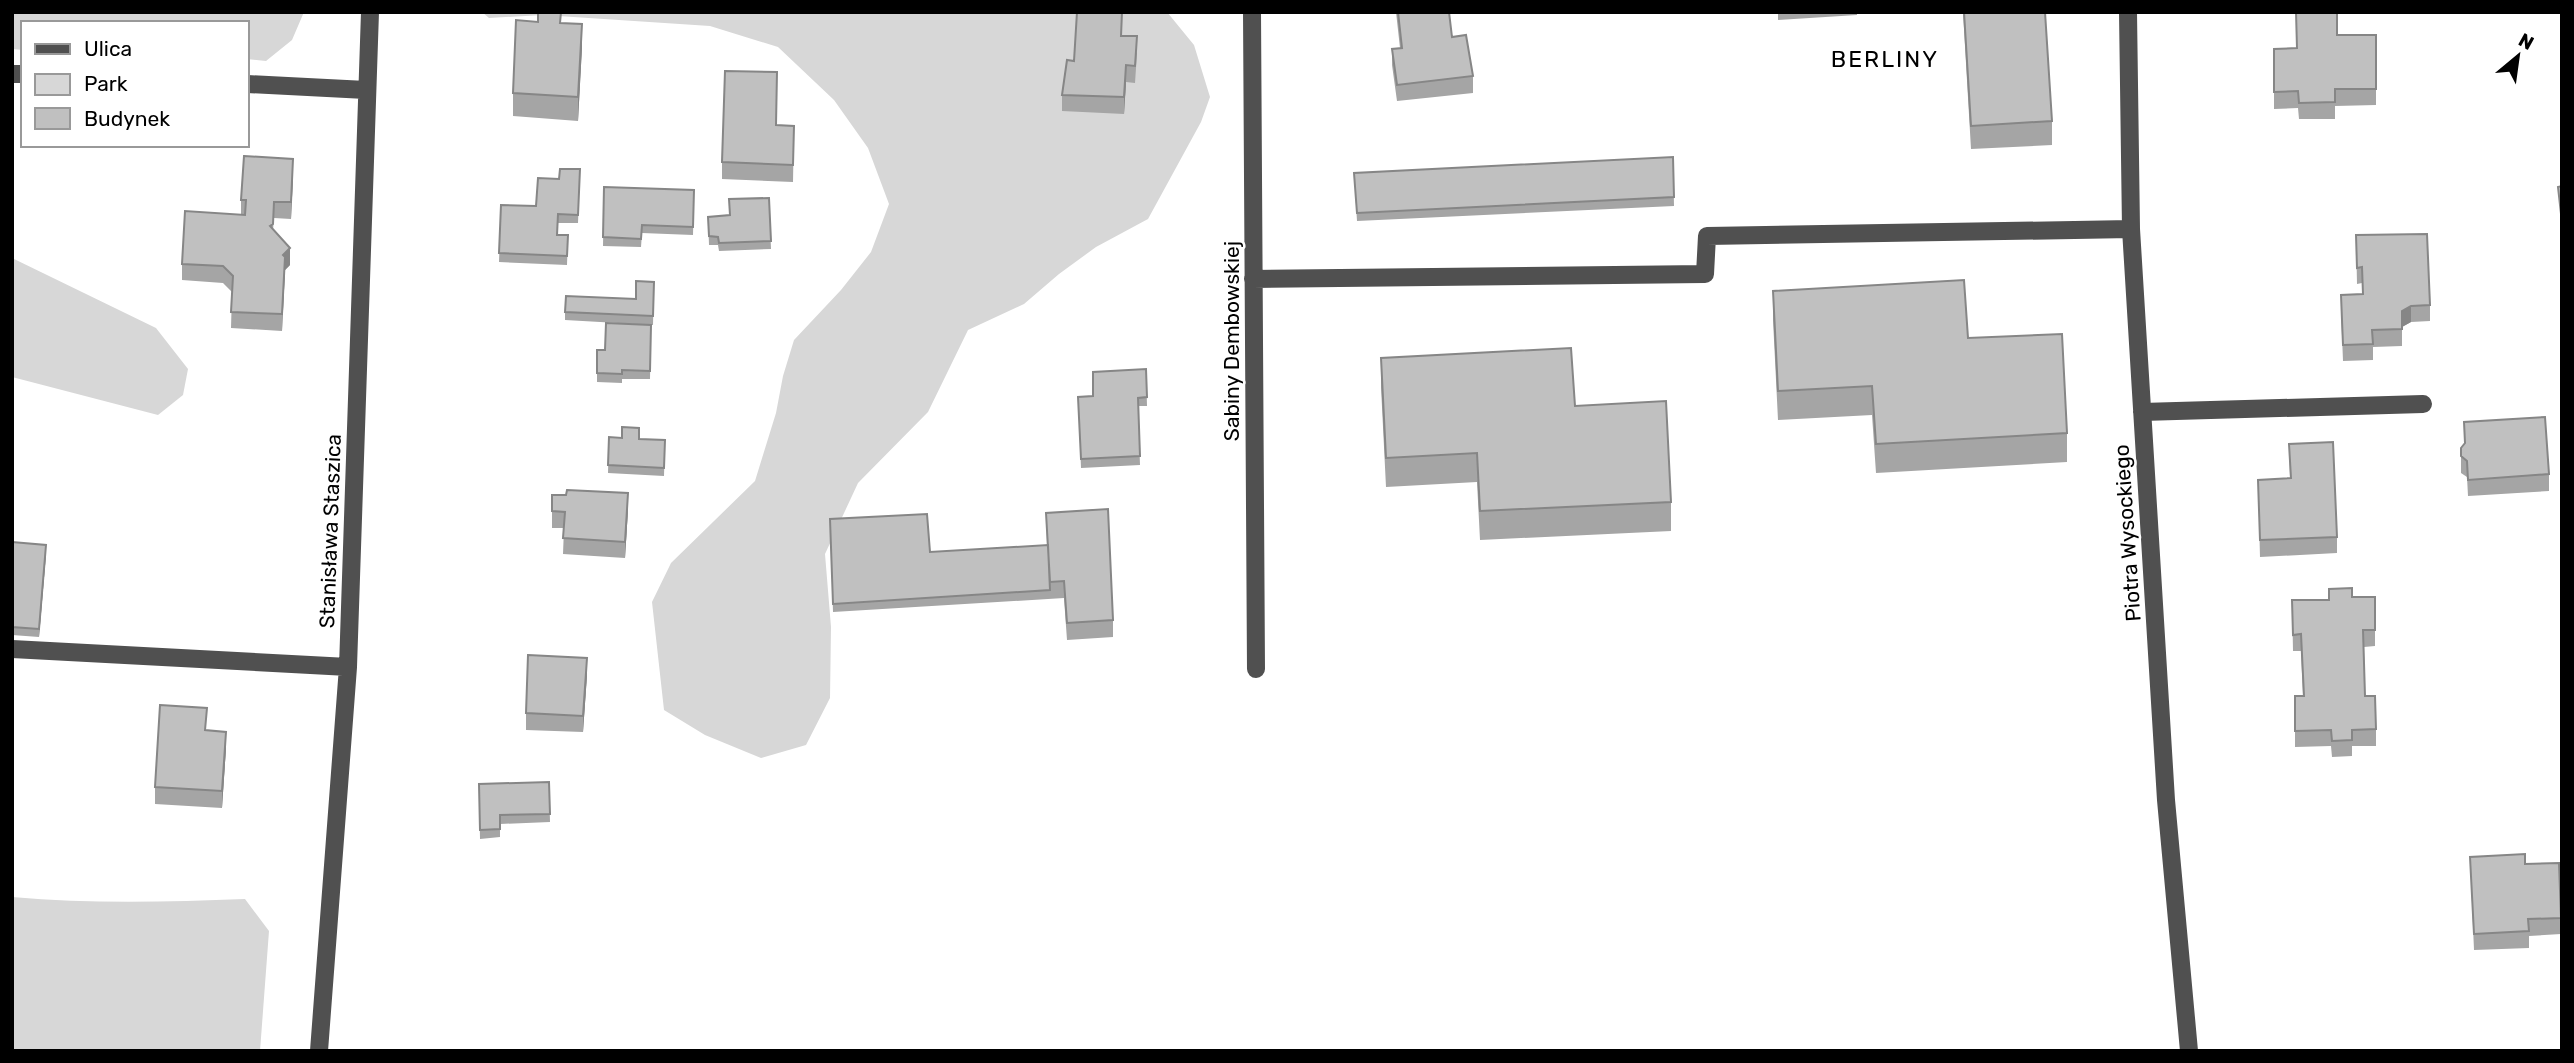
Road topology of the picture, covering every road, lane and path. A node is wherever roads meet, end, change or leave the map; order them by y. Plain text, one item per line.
1 (370, 12) edge
2 (1252, 12) edge
3 (2129, 12) edge
4 (248, 84) edge
5 (366, 90) junction
6 (2131, 229) junction
7 (1253, 279) junction
8 (2423, 404) dead end
9 (2142, 412) junction
10 (12, 649) edge
11 (348, 667) junction
12 (1256, 669) dead end
13 (319, 1051) edge
14 (2189, 1051) edge

1 - 5 street, Stanisława Staszica
2 - 7 street, Sabiny Dembowskiej
3 - 6 street, Piotra Wysockiego
4 - 5 street
5 - 11 street, Stanisława Staszica
6 - 7 street
6 - 9 street, Piotra Wysockiego
7 - 12 street, Sabiny Dembowskiej
8 - 9 street
9 - 14 street, Piotra Wysockiego
10 - 11 street
11 - 13 street, Stanisława Staszica

